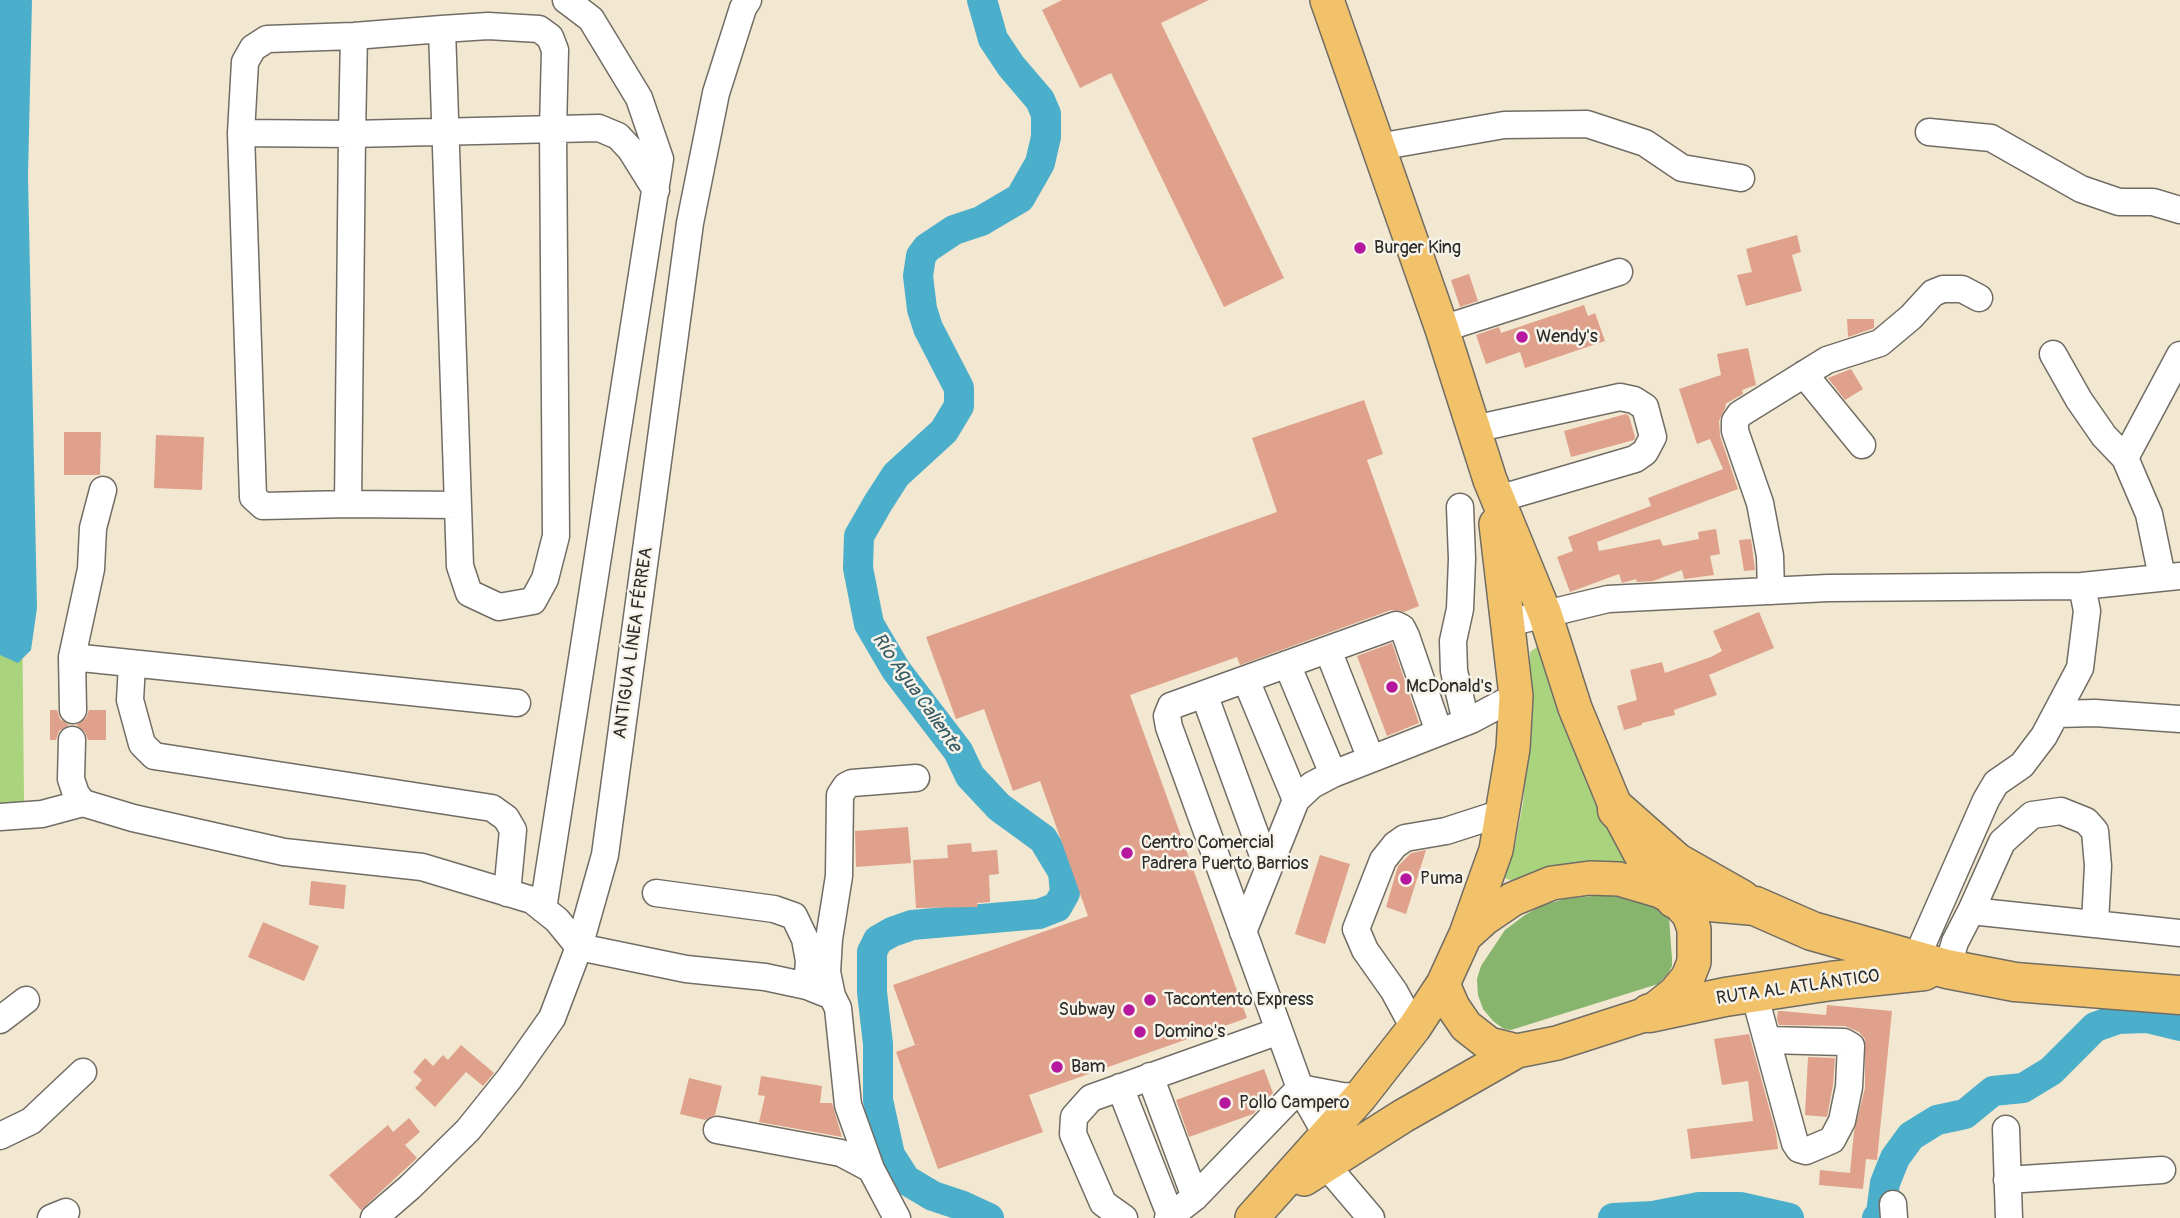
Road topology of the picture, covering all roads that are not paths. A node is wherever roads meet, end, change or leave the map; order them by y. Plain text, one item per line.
1 (566, 0) edge
2 (748, 0) edge
3 (1327, 0) edge
4 (442, 29) junction
5 (354, 36) junction
6 (553, 129) junction
7 (445, 132) junction
8 (1929, 132) dead end
9 (241, 133) junction
10 (352, 134) junction
11 (1378, 147) junction
12 (1741, 178) dead end
13 (656, 190) junction
14 (2180, 210) edge
15 (1619, 272) dead end
16 (1979, 298) dead end
17 (1442, 329) junction
18 (2053, 354) dead end
19 (2180, 355) edge
20 (1804, 374) junction
21 (1474, 429) junction
22 (1862, 444) dead end
23 (2125, 458) junction
24 (1494, 489) junction
25 (103, 490) dead end
26 (348, 504) junction
27 (457, 505) junction
28 (1460, 507) dead end
29 (2171, 577) edge
30 (2082, 586) junction
31 (1771, 591) junction
32 (1545, 614) junction
33 (1508, 623) junction
34 (1328, 650) junction
35 (72, 657) junction
36 (1287, 664) junction
37 (132, 665) junction
38 (1246, 680) junction
39 (1204, 694) junction
40 (1516, 696) junction
41 (517, 703) dead end
42 (73, 710) dead end
43 (2057, 714) junction
44 (2180, 719) edge
45 (1466, 722) junction
46 (1439, 732) junction
47 (72, 740) dead end
48 (1371, 759) junction
49 (1333, 774) junction
50 (915, 778) dead end
51 (1296, 800) junction
52 (83, 803) junction
53 (1618, 810) junction
54 (1502, 813) junction
55 (0, 817) edge
56 (1268, 869) junction
57 (507, 893) junction
58 (656, 893) dead end
59 (1667, 895) junction
60 (1755, 906) junction
61 (543, 909) junction
62 (1971, 911) junction
63 (2095, 923) junction
64 (1243, 932) junction
65 (2180, 933) edge
66 (1465, 936) junction
67 (579, 947) junction
68 (1931, 965) junction
69 (1443, 984) junction
70 (807, 986) junction
71 (1754, 993) junction
72 (2180, 995) edge
73 (832, 996) junction
74 (26, 1000) dead end
75 (1650, 1013) junction
76 (0, 1020) edge
77 (1414, 1028) junction
78 (1279, 1031) junction
79 (1768, 1040) junction
80 (1517, 1051) junction
81 (83, 1072) dead end
82 (1150, 1076) junction
83 (1120, 1087) junction
84 (1300, 1088) junction
85 (1360, 1097) junction
86 (2006, 1129) dead end
87 (717, 1130) dead end
88 (0, 1136) edge
89 (1327, 1150) junction
90 (871, 1169) junction
91 (2162, 1170) dead end
92 (2007, 1180) junction
93 (1195, 1197) junction
94 (1259, 1211) edge
95 (1170, 1217) edge
96 (374, 1218) edge
97 (897, 1218) edge
98 (1124, 1218) edge
99 (1371, 1218) edge
100 (2008, 1218) edge

1 - 13 street
2 - 67 street, ANTIGUA LÍNEA FÉRREA
3 - 11 main road
4 - 5 street
4 - 6 street
4 - 7 street
5 - 9 street
5 - 10 street
6 - 7 street
6 - 13 street
6 - 27 street
7 - 10 street
7 - 27 street
8 - 14 street
9 - 10 street
9 - 26 street
10 - 26 street
11 - 12 street
11 - 17 main road
13 - 61 street
15 - 17 street
16 - 20 street
17 - 21 main road
18 - 23 street
19 - 23 street
20 - 22 street
20 - 31 street
21 - 24 main road
21 - 24 street
23 - 29 street
24 - 32 main road
24 - 33 main road
25 - 35 street
26 - 27 street
28 - 45 street
29 - 30 street
30 - 31 street
30 - 43 street
31 - 32 street
32 - 33 street
32 - 53 main road
33 - 40 main road
34 - 36 street
34 - 46 street
34 - 48 street
35 - 37 street
35 - 42 street
36 - 38 street
36 - 49 street
37 - 41 street
37 - 57 street
38 - 39 street
38 - 51 street
39 - 56 street
39 - 64 street
40 - 45 street
40 - 54 main road
43 - 44 street
43 - 68 street
45 - 46 street
46 - 48 street
47 - 52 street
48 - 49 street
49 - 51 street
50 - 73 street
51 - 56 street
52 - 55 street
52 - 57 street
53 - 59 main road
53 - 60 highway
54 - 66 main road
54 - 77 street
56 - 64 street
57 - 61 street
58 - 70 street
59 - 60 highway, RUTA AL ATLÁNTICO
59 - 66 main road
59 - 75 main road
60 - 68 highway, RUTA AL ATLÁNTICO
61 - 67 street
62 - 63 street
62 - 63 street
62 - 68 street
63 - 65 street
64 - 78 street
66 - 69 main road
67 - 70 street
67 - 96 street, ANTIGUA LÍNEA FÉRREA
68 - 71 highway, RUTA AL ATLÁNTICO
68 - 72 highway, RUTA AL ATLÁNTICO
69 - 77 main road
69 - 80 main road
70 - 73 street
71 - 75 highway, RUTA AL ATLÁNTICO
71 - 79 street
73 - 90 street
74 - 76 street
75 - 80 main road
77 - 85 main road
78 - 82 street
78 - 84 street
79 - 79 street
80 - 89 main road
81 - 88 street
82 - 83 street
82 - 93 street
83 - 95 street
83 - 98 street
84 - 85 street
84 - 89 street
84 - 93 street
85 - 89 main road
86 - 92 street
87 - 90 street
89 - 94 main road
89 - 99 street
90 - 97 street
91 - 92 street
92 - 100 street
93 - 95 street

